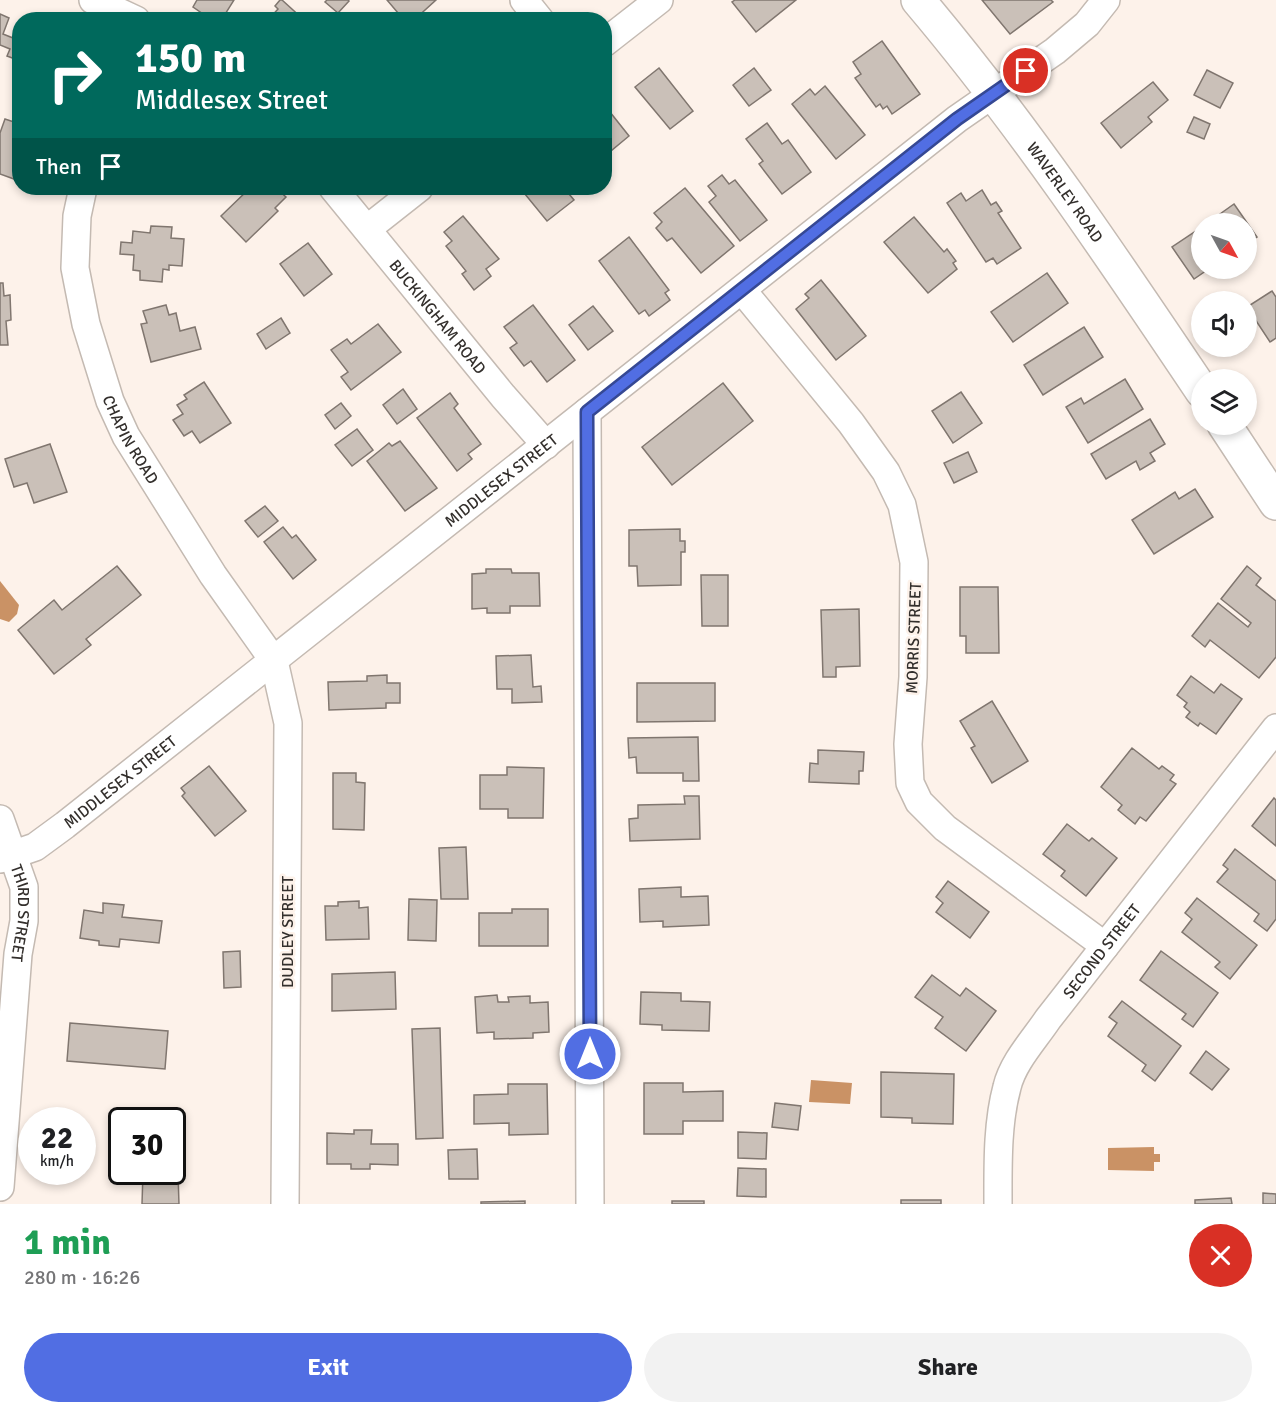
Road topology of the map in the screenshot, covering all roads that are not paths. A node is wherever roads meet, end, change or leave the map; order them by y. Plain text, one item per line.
1 (93, 0) edge
2 (524, 0) edge
3 (659, 0) edge
4 (918, 0) edge
5 (1106, 0) edge
6 (119, 12) edge
7 (534, 12) edge
8 (612, 37) edge
9 (994, 93) junction
10 (82, 195) edge
11 (339, 195) edge
12 (410, 195) edge
13 (367, 229) junction
14 (742, 290) junction
15 (1191, 376) edge
16 (587, 412) junction
17 (1231, 435) edge
18 (546, 445) junction
19 (1276, 503) edge
20 (274, 661) junction
21 (1276, 728) edge
22 (0, 819) edge
23 (7, 857) edge
24 (1105, 946) junction
25 (0, 1187) edge
26 (285, 1204) edge
27 (590, 1204) edge
28 (998, 1204) edge

1 - 6 street
2 - 7 street
3 - 8 street
4 - 9 street, WAVERLEY ROAD
5 - 9 street, MIDDLESEX STREET
9 - 14 street, MIDDLESEX STREET
9 - 15 street, WAVERLEY ROAD
10 - 20 street, CHAPIN ROAD
11 - 13 street, BUCKINGHAM ROAD
12 - 13 street
13 - 18 street, BUCKINGHAM ROAD
14 - 16 street, MIDDLESEX STREET
14 - 24 street, MORRIS STREET
16 - 18 street, MIDDLESEX STREET
16 - 27 street
17 - 19 street
18 - 20 street, MIDDLESEX STREET
20 - 23 street, MIDDLESEX STREET
20 - 26 street, DUDLEY STREET
21 - 24 street, SECOND STREET
22 - 23 street, THIRD STREET
23 - 25 street, THIRD STREET
24 - 28 street, SECOND STREET

